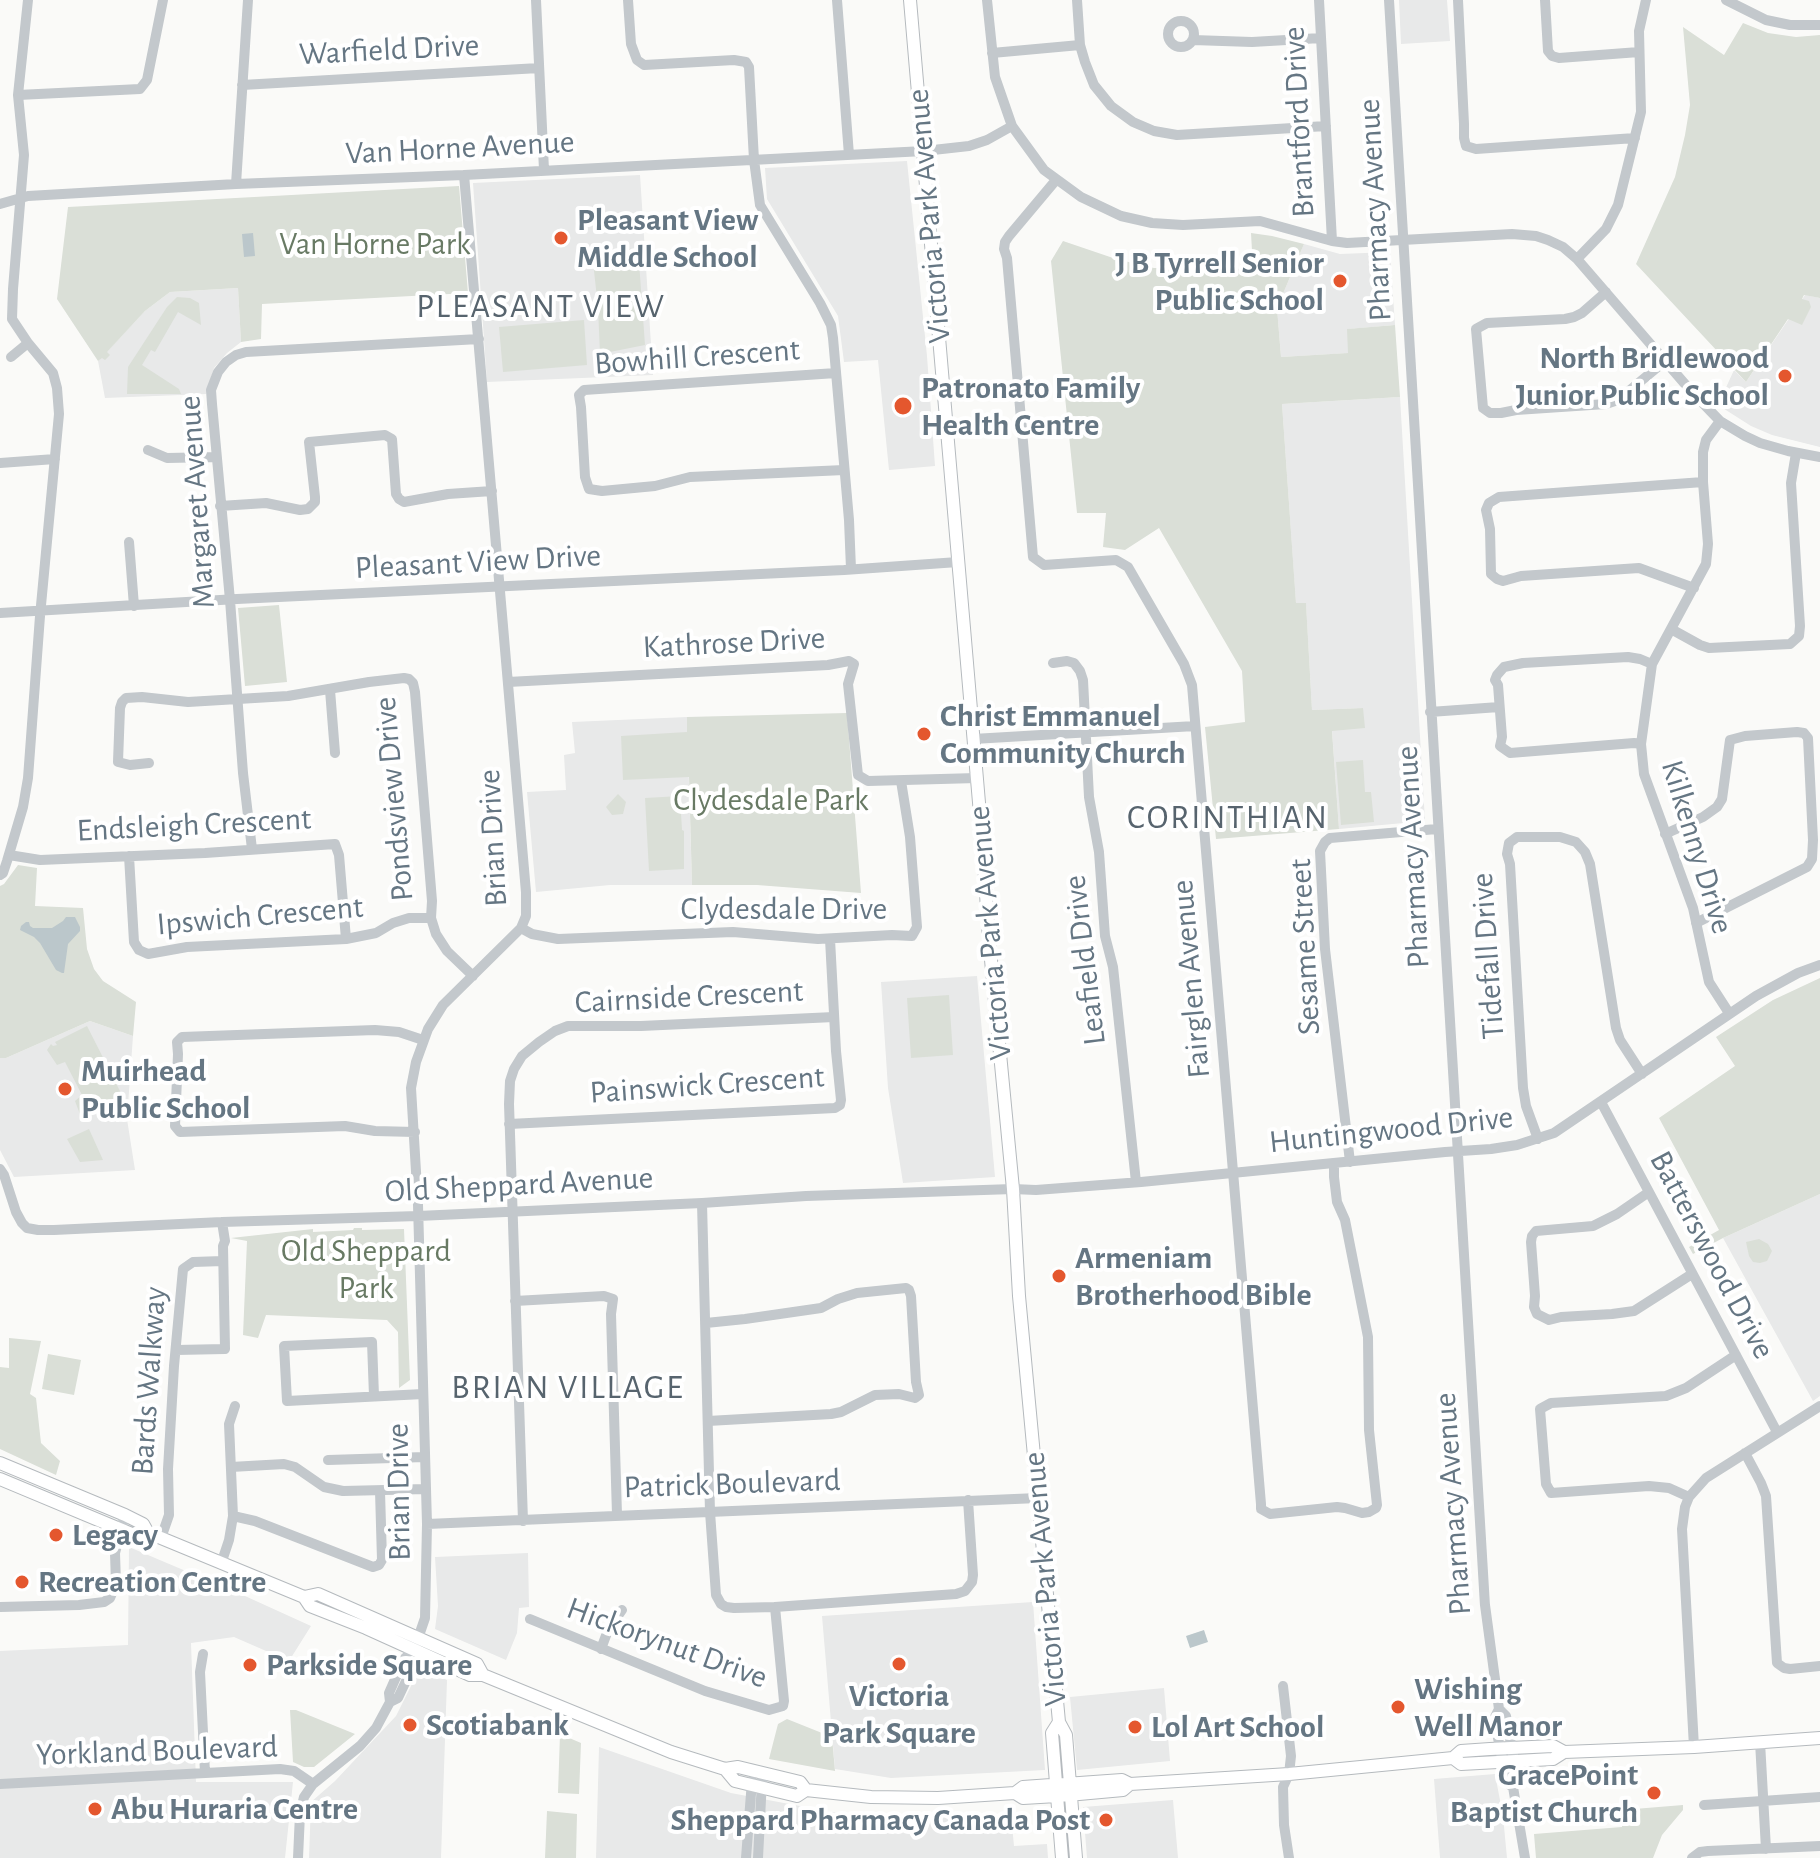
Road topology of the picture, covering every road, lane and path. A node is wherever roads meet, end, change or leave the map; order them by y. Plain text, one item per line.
1 (28, 0) edge
2 (163, 0) edge
3 (248, 0) edge
4 (536, 0) edge
5 (628, 0) edge
6 (837, 0) edge
7 (910, 0) edge
8 (987, 0) edge
9 (1077, 0) edge
10 (1319, 0) edge
11 (1389, 0) edge
12 (1458, 0) edge
13 (1545, 0) edge
14 (1646, 0) edge
15 (1726, 0) edge
16 (1820, 25) edge
17 (1321, 38) junction
18 (1193, 40) dead end
19 (1080, 45) junction
20 (1639, 52) junction
21 (992, 53) junction
22 (539, 68) junction
23 (242, 85) junction
24 (18, 95) junction
25 (1012, 126) junction
26 (1326, 126) junction
27 (1635, 138) junction
28 (924, 151) junction
29 (849, 155) junction
30 (754, 160) junction
31 (544, 170) junction
32 (464, 175) junction
33 (1056, 180) junction
34 (236, 184) junction
35 (21, 198) junction
36 (0, 204) edge
37 (1332, 241) junction
38 (1403, 241) junction
39 (1577, 259) junction
40 (1606, 292) junction
41 (479, 339) junction
42 (28, 343) junction
43 (11, 357) dead end
44 (1665, 361) junction
45 (836, 373) junction
46 (1720, 421) junction
47 (148, 450) dead end
48 (1796, 453) junction
49 (216, 457) junction
50 (1820, 457) edge
51 (55, 459) junction
52 (0, 463) edge
53 (844, 470) junction
54 (1703, 482) junction
55 (492, 491) junction
56 (220, 506) junction
57 (129, 542) dead end
58 (958, 562) junction
59 (851, 569) junction
60 (500, 587) junction
61 (1694, 588) junction
62 (230, 600) junction
63 (134, 606) junction
64 (41, 612) junction
65 (0, 613) edge
66 (1671, 629) junction
67 (1053, 663) dead end
68 (1652, 664) junction
69 (508, 682) junction
70 (330, 690) junction
71 (238, 698) junction
72 (1499, 707) junction
73 (1430, 712) junction
74 (1195, 726) junction
75 (1086, 732) junction
76 (973, 739) junction
77 (1641, 744) junction
78 (335, 753) dead end
79 (149, 763) dead end
80 (977, 778) junction
81 (901, 781) junction
82 (1437, 829) junction
83 (1665, 834) junction
84 (252, 849) junction
85 (9, 855) junction
86 (129, 856) junction
87 (0, 875) edge
88 (431, 918) junction
89 (1696, 923) junction
90 (521, 928) junction
91 (346, 939) junction
92 (830, 939) junction
93 (1820, 965) edge
94 (473, 976) junction
95 (1729, 1013) junction
96 (834, 1017) junction
97 (423, 1040) junction
98 (1642, 1074) junction
99 (1601, 1102) junction
100 (509, 1124) junction
101 (415, 1132) junction
102 (1538, 1139) junction
103 (1457, 1151) junction
104 (1350, 1162) junction
105 (1334, 1163) junction
106 (0, 1169) edge
107 (1233, 1173) junction
108 (1136, 1182) junction
109 (1013, 1189) junction
110 (1649, 1192) junction
111 (702, 1203) junction
112 (513, 1212) junction
113 (418, 1216) junction
114 (222, 1225) junction
115 (223, 1261) junction
116 (1692, 1274) junction
117 (515, 1301) junction
118 (706, 1323) junction
119 (176, 1350) junction
120 (1736, 1355) junction
121 (423, 1394) junction
122 (374, 1396) junction
123 (235, 1406) dead end
124 (1820, 1406) edge
125 (708, 1421) junction
126 (1777, 1432) junction
127 (1745, 1453) junction
128 (425, 1457) junction
129 (328, 1460) dead end
130 (0, 1463) edge
131 (231, 1467) junction
132 (0, 1479) edge
133 (426, 1489) junction
134 (380, 1491) junction
135 (1689, 1497) junction
136 (1038, 1498) junction
137 (968, 1500) junction
138 (710, 1512) junction
139 (125, 1515) junction
140 (617, 1515) junction
141 (233, 1516) junction
142 (523, 1521) junction
143 (427, 1524) junction
144 (120, 1529) junction
145 (148, 1533) junction
146 (161, 1538) junction
147 (221, 1564) junction
148 (0, 1607) edge
149 (775, 1607) junction
150 (622, 1610) dead end
151 (530, 1619) dead end
152 (416, 1644) junction
153 (601, 1649) junction
154 (203, 1654) dead end
155 (1820, 1666) edge
156 (1283, 1686) dead end
157 (1059, 1722) junction
158 (1820, 1738) edge
159 (1760, 1742) junction
160 (1694, 1747) junction
161 (1507, 1755) junction
162 (725, 1769) junction
163 (757, 1772) junction
164 (205, 1773) junction
165 (1289, 1774) junction
166 (0, 1784) edge
167 (313, 1784) junction
168 (757, 1788) junction
169 (806, 1790) junction
170 (1070, 1790) junction
171 (1056, 1791) junction
172 (1820, 1797) edge
173 (1763, 1801) junction
174 (1704, 1805) dead end
175 (1820, 1846) edge
176 (1766, 1849) junction
177 (298, 1858) edge
178 (746, 1858) edge
179 (758, 1858) edge
180 (1062, 1858) edge
181 (1076, 1858) edge
182 (1289, 1858) edge
183 (1525, 1858) edge
184 (1692, 1858) edge

1 - 24 street
2 - 24 street
3 - 23 street
4 - 22 street
5 - 30 street
6 - 29 street
7 - 28 main road, Victoria Park Avenue
8 - 21 street
9 - 19 street
10 - 17 street, Brantford Drive
11 - 38 street, Pharmacy Avenue
12 - 27 street
13 - 20 street
14 - 20 street
15 - 16 street
17 - 18 street
17 - 26 street, Brantford Drive
19 - 21 street
19 - 26 street
20 - 27 street
21 - 25 street
22 - 23 street, Warfield Drive
22 - 31 street
23 - 34 street
24 - 35 street
25 - 28 street, Van Horne Avenue
25 - 33 street
26 - 37 street, Brantford Drive
27 - 39 street
28 - 29 street, Van Horne Avenue
28 - 58 main road, Victoria Park Avenue
29 - 30 street, Van Horne Avenue
30 - 31 street, Van Horne Avenue
30 - 45 street
31 - 32 street, Van Horne Avenue
32 - 34 street, Van Horne Avenue
32 - 41 street, Brian Drive
33 - 37 street
33 - 74 street, Fairglen Avenue
34 - 35 street, Van Horne Avenue
35 - 36 street, Van Horne Avenue
35 - 42 street
37 - 38 street
38 - 39 street
38 - 73 street, Pharmacy Avenue
39 - 40 street
40 - 44 street
40 - 44 street
41 - 49 street, Margaret Avenue
41 - 55 street, Brian Drive
42 - 43 street
42 - 51 street
44 - 46 street
45 - 53 street
45 - 53 street, Bowhill Crescent
46 - 48 street
46 - 54 street, Kilkenny Drive
47 - 49 street
48 - 50 street
48 - 66 street
49 - 56 street, Margaret Avenue
51 - 52 street
51 - 64 street
53 - 59 street
54 - 61 street, Kilkenny Drive
54 - 61 street
55 - 56 street
55 - 60 street, Brian Drive
56 - 62 street, Margaret Avenue
57 - 63 street
58 - 59 street, Pleasant View Drive
58 - 76 main road, Victoria Park Avenue
59 - 60 street, Pleasant View Drive
60 - 62 street, Pleasant View Drive
60 - 69 street, Brian Drive
61 - 66 street, Kilkenny Drive
62 - 63 street, Pleasant View Drive
62 - 71 street, Margaret Avenue
63 - 64 street, Pleasant View Drive
64 - 65 street, Pleasant View Drive
64 - 85 street
66 - 68 street, Kilkenny Drive
67 - 75 street, Leafield Drive
68 - 72 street
68 - 77 street, Kilkenny Drive
69 - 81 street, Kathrose Drive
69 - 90 street, Brian Drive
70 - 71 street, Pondsview Drive
70 - 78 street
70 - 88 street, Pondsview Drive
71 - 79 street, Pondsview Drive
71 - 84 street, Margaret Avenue
72 - 73 street
72 - 77 street
73 - 82 street, Pharmacy Avenue
74 - 75 street
74 - 107 street, Fairglen Avenue
75 - 76 street
75 - 108 street, Leafield Drive
76 - 80 main road, Victoria Park Avenue
77 - 83 street, Kilkenny Drive
80 - 81 street
80 - 109 main road, Victoria Park Avenue
81 - 92 street, Clydesdale Drive
82 - 103 street, Pharmacy Avenue
82 - 104 street, Sesame Street
83 - 89 street, Kilkenny Drive
83 - 89 street
84 - 86 street, Endsleigh Crescent
84 - 91 street, Endsleigh Crescent
85 - 86 street, Endsleigh Crescent
85 - 87 street
86 - 91 street, Ipswich Crescent
88 - 91 street, Ipswich Crescent
88 - 94 street, Pondsview Drive
89 - 95 street, Kilkenny Drive
90 - 92 street, Clydesdale Drive
90 - 94 street, Brian Drive
92 - 96 street, Painswick Crescent
93 - 95 street, Huntingwood Drive
94 - 97 street, Brian Drive
95 - 98 street, Huntingwood Drive
96 - 100 street, Cairnside Crescent
96 - 100 street, Painswick Crescent
97 - 101 street, Brian Drive
97 - 101 street
98 - 99 street, Huntingwood Drive
98 - 102 street, Tidefall Drive
99 - 102 street, Huntingwood Drive
99 - 110 street, Batterswood Drive
100 - 112 street, Cairnside Crescent
101 - 113 street, Brian Drive
102 - 103 street, Huntingwood Drive
103 - 104 street, Huntingwood Drive
103 - 161 street, Pharmacy Avenue
104 - 105 street, Huntingwood Drive
105 - 107 street, Huntingwood Drive
105 - 107 street, Fairglen Avenue
106 - 114 street, Old Sheppard Avenue
107 - 108 street, Huntingwood Drive
108 - 109 street, Huntingwood Drive
109 - 111 street, Old Sheppard Avenue
109 - 136 main road, Victoria Park Avenue
110 - 116 street, Batterswood Drive
110 - 116 street
111 - 112 street, Old Sheppard Avenue
111 - 118 street
112 - 113 street, Old Sheppard Avenue
112 - 117 street, Cairnside Crescent
113 - 114 street, Old Sheppard Avenue
113 - 121 street, Brian Drive
114 - 115 street
115 - 119 street, Bards Walkway
115 - 119 street
116 - 120 street, Batterswood Drive
117 - 140 street
117 - 142 street, Cairnside Crescent
118 - 125 street
118 - 125 street
119 - 146 street, Bards Walkway
120 - 126 street, Batterswood Drive
120 - 135 street
121 - 122 street
121 - 128 street, Brian Drive
122 - 122 street
123 - 131 street
124 - 126 street
125 - 138 street
126 - 127 street
127 - 135 street
127 - 155 street
128 - 129 street
128 - 133 street, Brian Drive
130 - 139 main road
131 - 134 street
131 - 141 street
132 - 144 main road
133 - 134 street
133 - 143 street, Brian Drive
134 - 141 street
135 - 160 street
136 - 137 street, Patrick Boulevard
136 - 157 main road, Victoria Park Avenue
137 - 138 street, Patrick Boulevard
137 - 149 street
138 - 140 street, Patrick Boulevard
138 - 149 street
139 - 144 street
139 - 145 main road
140 - 142 street, Patrick Boulevard
141 - 147 street
142 - 143 street, Patrick Boulevard
143 - 152 street, Brian Drive
144 - 145 main road
144 - 148 street
145 - 146 main road
146 - 147 main road
147 - 152 main road
149 - 153 street, Hickorynut Drive
150 - 153 street
151 - 153 street, Hickorynut Drive
152 - 162 main road
152 - 167 street, Brian Drive
154 - 164 street
156 - 165 street
157 - 170 main road, Victoria Park Avenue
157 - 171 main road, Victoria Park Avenue
158 - 159 main road
159 - 160 main road
159 - 173 street
160 - 161 main road
161 - 165 main road
161 - 183 street, Pharmacy Avenue
162 - 163 main road
162 - 168 main road
163 - 168 street
163 - 169 main road
164 - 166 street, Yorkland Boulevard
164 - 167 street, Yorkland Boulevard
165 - 170 main road
165 - 182 street
167 - 177 street
168 - 169 main road
168 - 178 street
168 - 179 street
169 - 171 main road
170 - 171 main road
170 - 181 main road, Victoria Park Avenue
171 - 180 main road, Victoria Park Avenue
172 - 173 street
173 - 174 street
173 - 176 street
175 - 176 street
176 - 184 street

